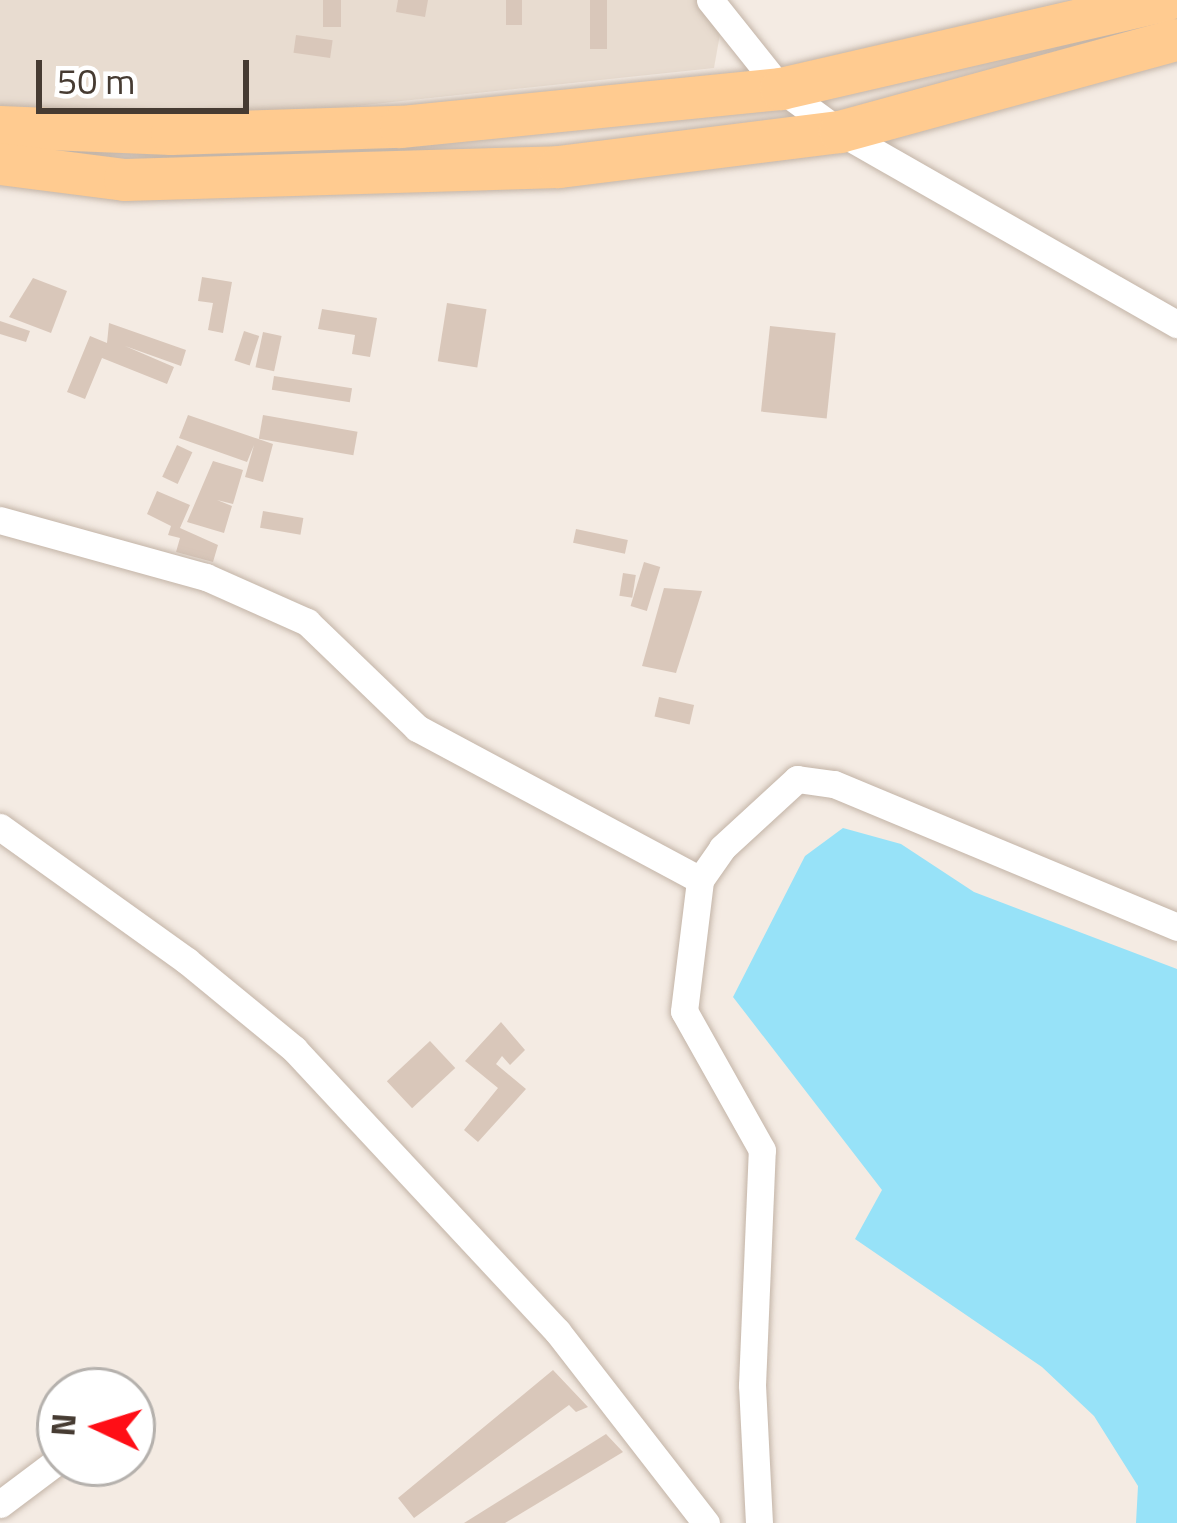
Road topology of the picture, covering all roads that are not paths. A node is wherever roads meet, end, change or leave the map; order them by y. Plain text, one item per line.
1 (710, 0) edge
2 (1167, 0) edge
3 (1177, 40) edge
4 (781, 89) junction
5 (0, 127) edge
6 (840, 132) junction
7 (0, 164) edge
8 (1177, 324) edge
9 (0, 520) edge
10 (0, 827) edge
11 (700, 880) junction
12 (1177, 927) edge
13 (36, 1477) edge
14 (0, 1504) edge
15 (706, 1523) edge
16 (759, 1523) edge

1 - 4 street
2 - 4 main road
3 - 6 main road
4 - 5 main road
4 - 6 street
6 - 7 main road
6 - 8 street
9 - 11 street
10 - 15 street
11 - 12 street
11 - 16 street
13 - 14 street

